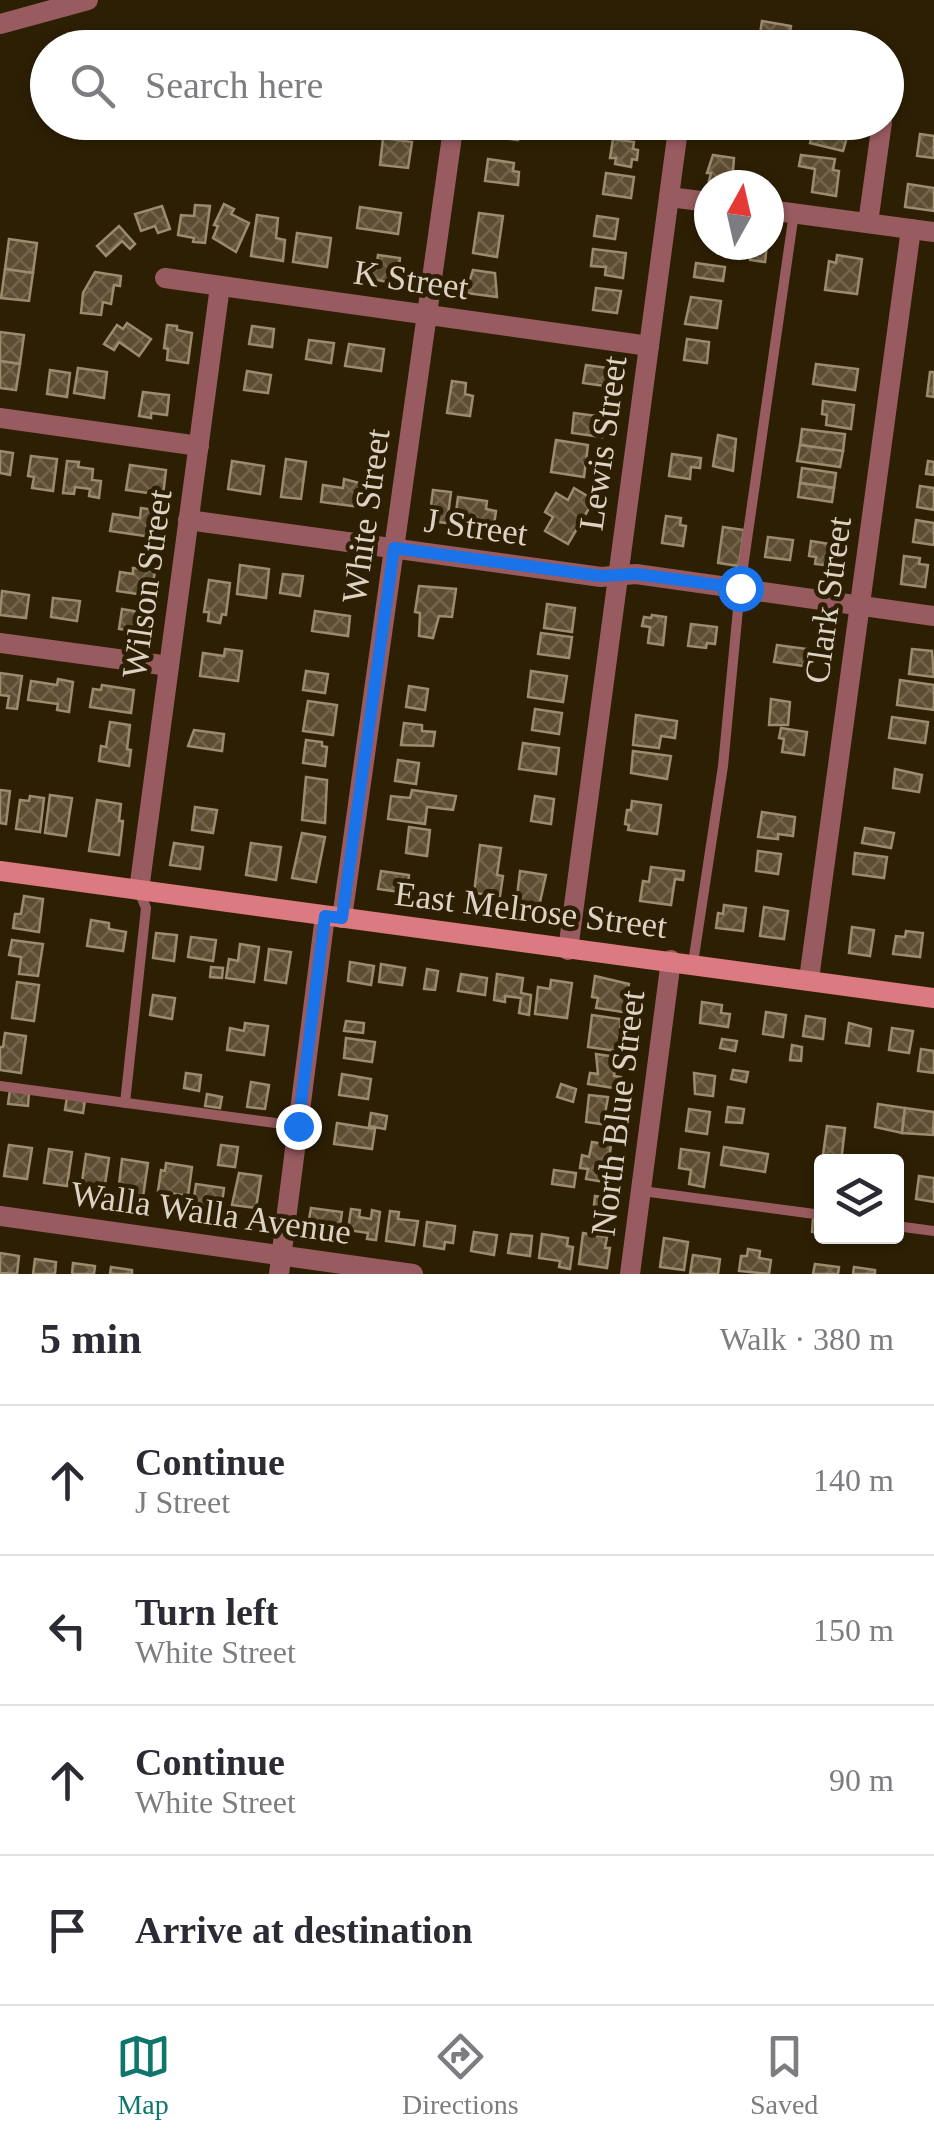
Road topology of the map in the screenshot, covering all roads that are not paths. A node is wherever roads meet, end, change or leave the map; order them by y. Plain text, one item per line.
1 (88, 0) edge
2 (0, 24) edge
3 (451, 140) edge
4 (677, 140) edge
5 (880, 140) edge
6 (669, 196) junction
7 (694, 200) edge
8 (784, 212) edge
9 (794, 213) junction
10 (868, 223) junction
11 (911, 229) junction
12 (934, 232) edge
13 (165, 278) dead end
14 (220, 286) junction
15 (426, 315) junction
16 (649, 346) junction
17 (0, 418) edge
18 (199, 446) junction
19 (188, 520) junction
20 (394, 548) junction
21 (618, 575) junction
22 (740, 588) junction
23 (860, 605) junction
24 (934, 616) edge
25 (0, 642) edge
26 (169, 666) junction
27 (0, 871) edge
28 (139, 890) junction
29 (334, 917) junction
30 (568, 950) junction
31 (671, 960) junction
32 (693, 963) junction
33 (809, 979) junction
34 (934, 997) edge
35 (0, 1086) edge
36 (125, 1103) junction
37 (298, 1126) junction
38 (641, 1190) junction
39 (814, 1214) edge
40 (0, 1216) edge
41 (904, 1227) edge
42 (934, 1231) edge
43 (280, 1265) edge
44 (413, 1274) edge
45 (630, 1274) edge

1 - 2 street
3 - 15 street, White Street
4 - 6 street, Lewis Street
5 - 10 street
6 - 7 street
6 - 16 street, Lewis Street
8 - 9 street
9 - 10 street
9 - 22 lane
10 - 11 street
11 - 12 street
11 - 23 street, Clark Street
13 - 14 street, K Street
14 - 15 street, K Street
14 - 18 street, Wilson Street
15 - 16 street, K Street
15 - 20 street, White Street
16 - 21 street, Lewis Street
17 - 18 street
18 - 19 street, Wilson Street
19 - 20 street, J Street
19 - 26 street, Wilson Street
20 - 21 street, J Street
20 - 29 street, White Street
21 - 22 street, J Street
21 - 30 street, Lewis Street
22 - 23 street, J Street
22 - 32 lane
23 - 24 street, J Street
23 - 33 street, Clark Street
25 - 26 street
26 - 28 street, Wilson Street
27 - 28 main road, East Melrose Street
28 - 29 main road, East Melrose Street
28 - 36 lane
29 - 30 main road, East Melrose Street
29 - 37 street, White Street
30 - 31 main road, East Melrose Street
31 - 32 main road, East Melrose Street
31 - 38 street, North Blue Street
32 - 33 main road, East Melrose Street
33 - 34 main road, East Melrose Street
35 - 36 lane
36 - 37 lane
37 - 43 street, White Street
38 - 39 lane
38 - 45 street, North Blue Street
40 - 43 street, Walla Walla Avenue
41 - 42 lane
43 - 44 street, Walla Walla Avenue

